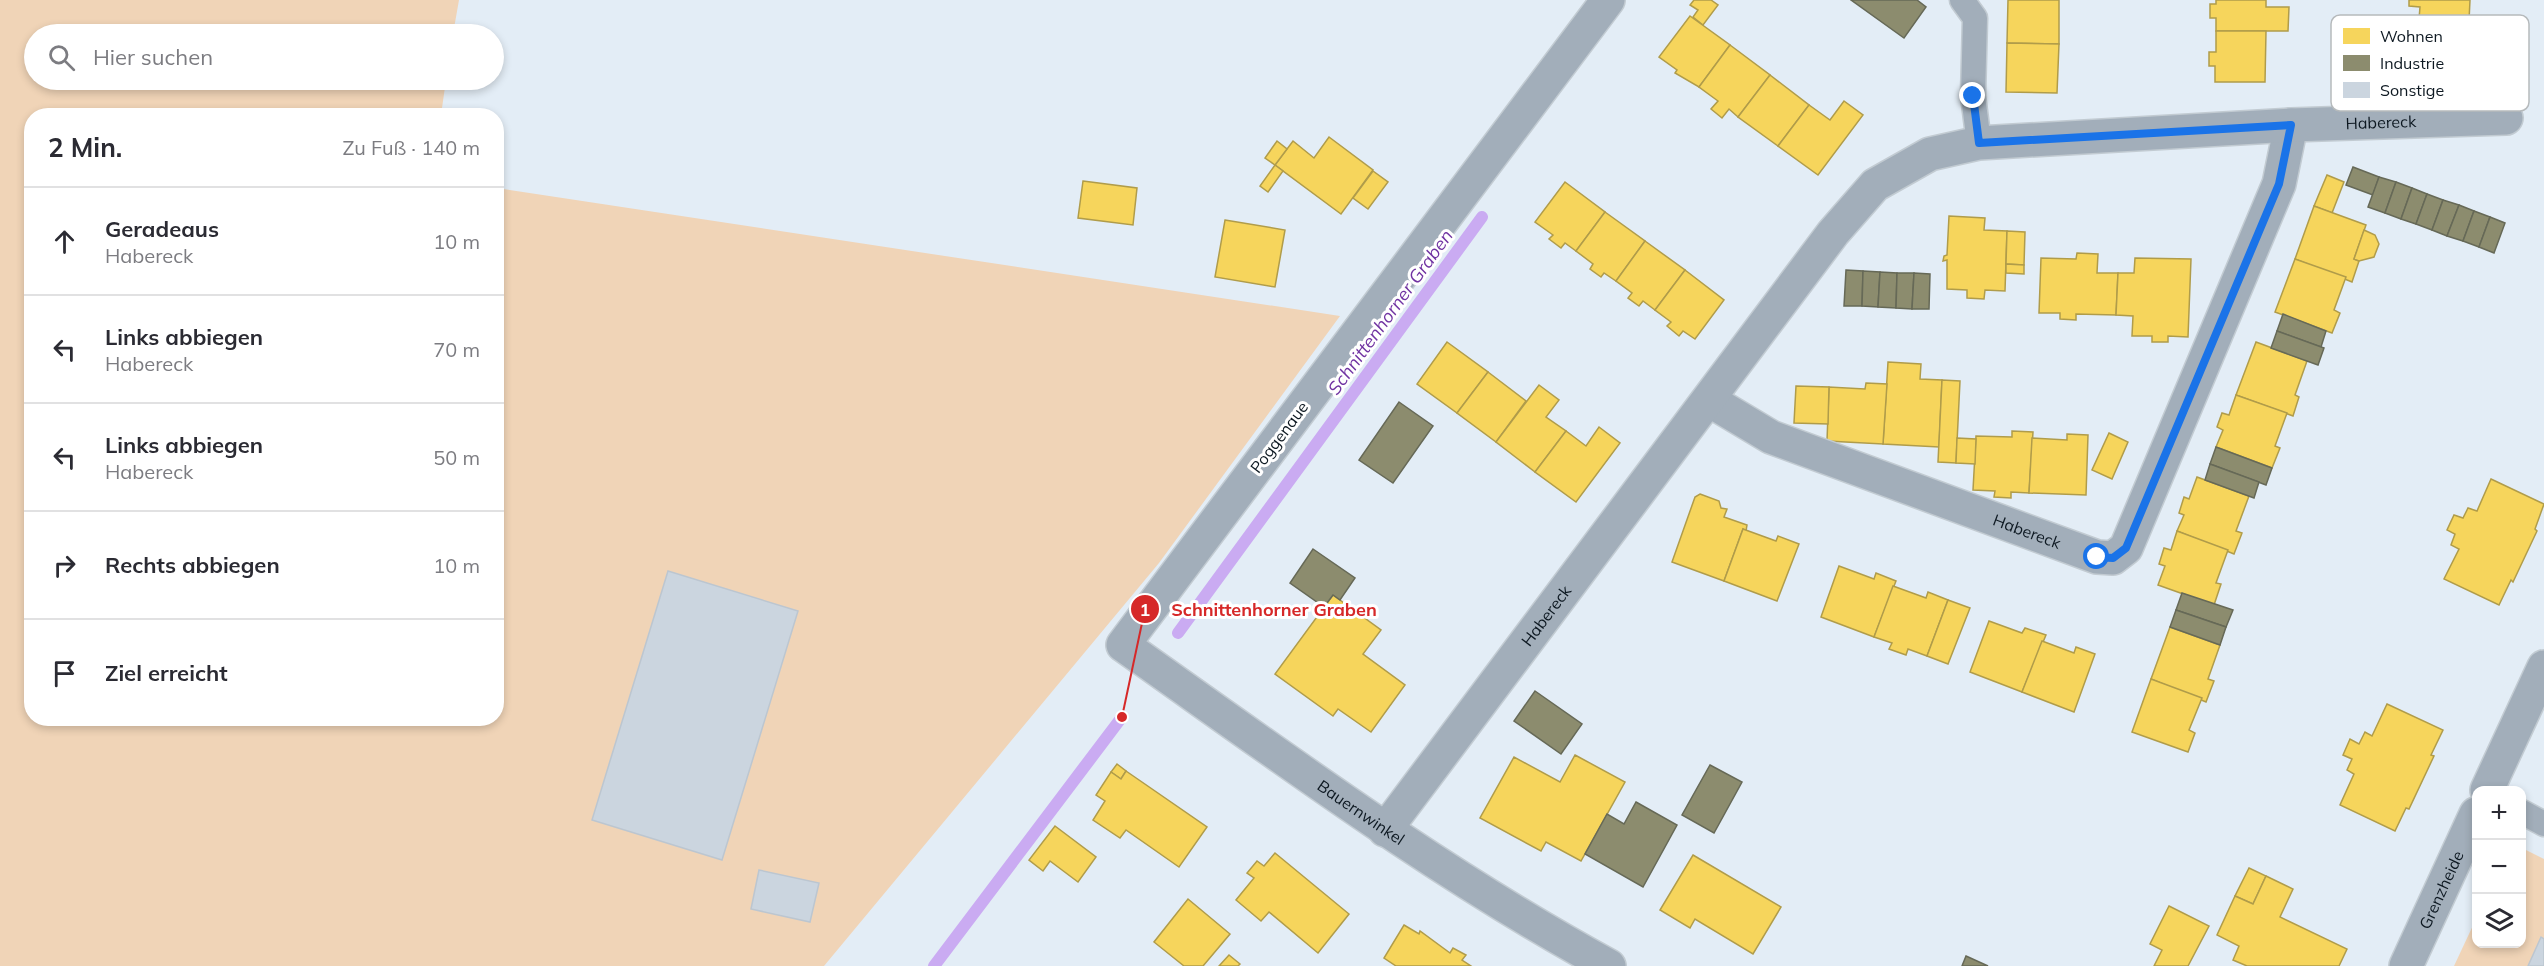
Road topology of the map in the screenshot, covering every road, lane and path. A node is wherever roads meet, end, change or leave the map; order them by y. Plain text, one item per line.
1 (1608, 0) edge
2 (1962, 0) edge
3 (2506, 118) dead end
4 (2291, 125) junction
5 (1979, 143) junction
6 (1709, 400) junction
7 (1123, 645) joint
8 (2544, 667) edge
9 (2489, 786) edge
10 (2526, 814) edge
11 (2472, 823) edge
12 (2544, 824) edge
13 (1385, 830) junction
14 (1609, 966) edge
15 (2406, 966) edge

1 - 7 street, Poggenaue
2 - 5 lane
3 - 4 street, Habereck
4 - 5 street, Habereck
4 - 6 street, Habereck
5 - 6 street, Habereck
6 - 13 street, Habereck
7 - 13 street, Bauernwinkel
8 - 9 street
10 - 12 lane
11 - 15 street, Grenzheide
13 - 14 street, Bauernwinkel

